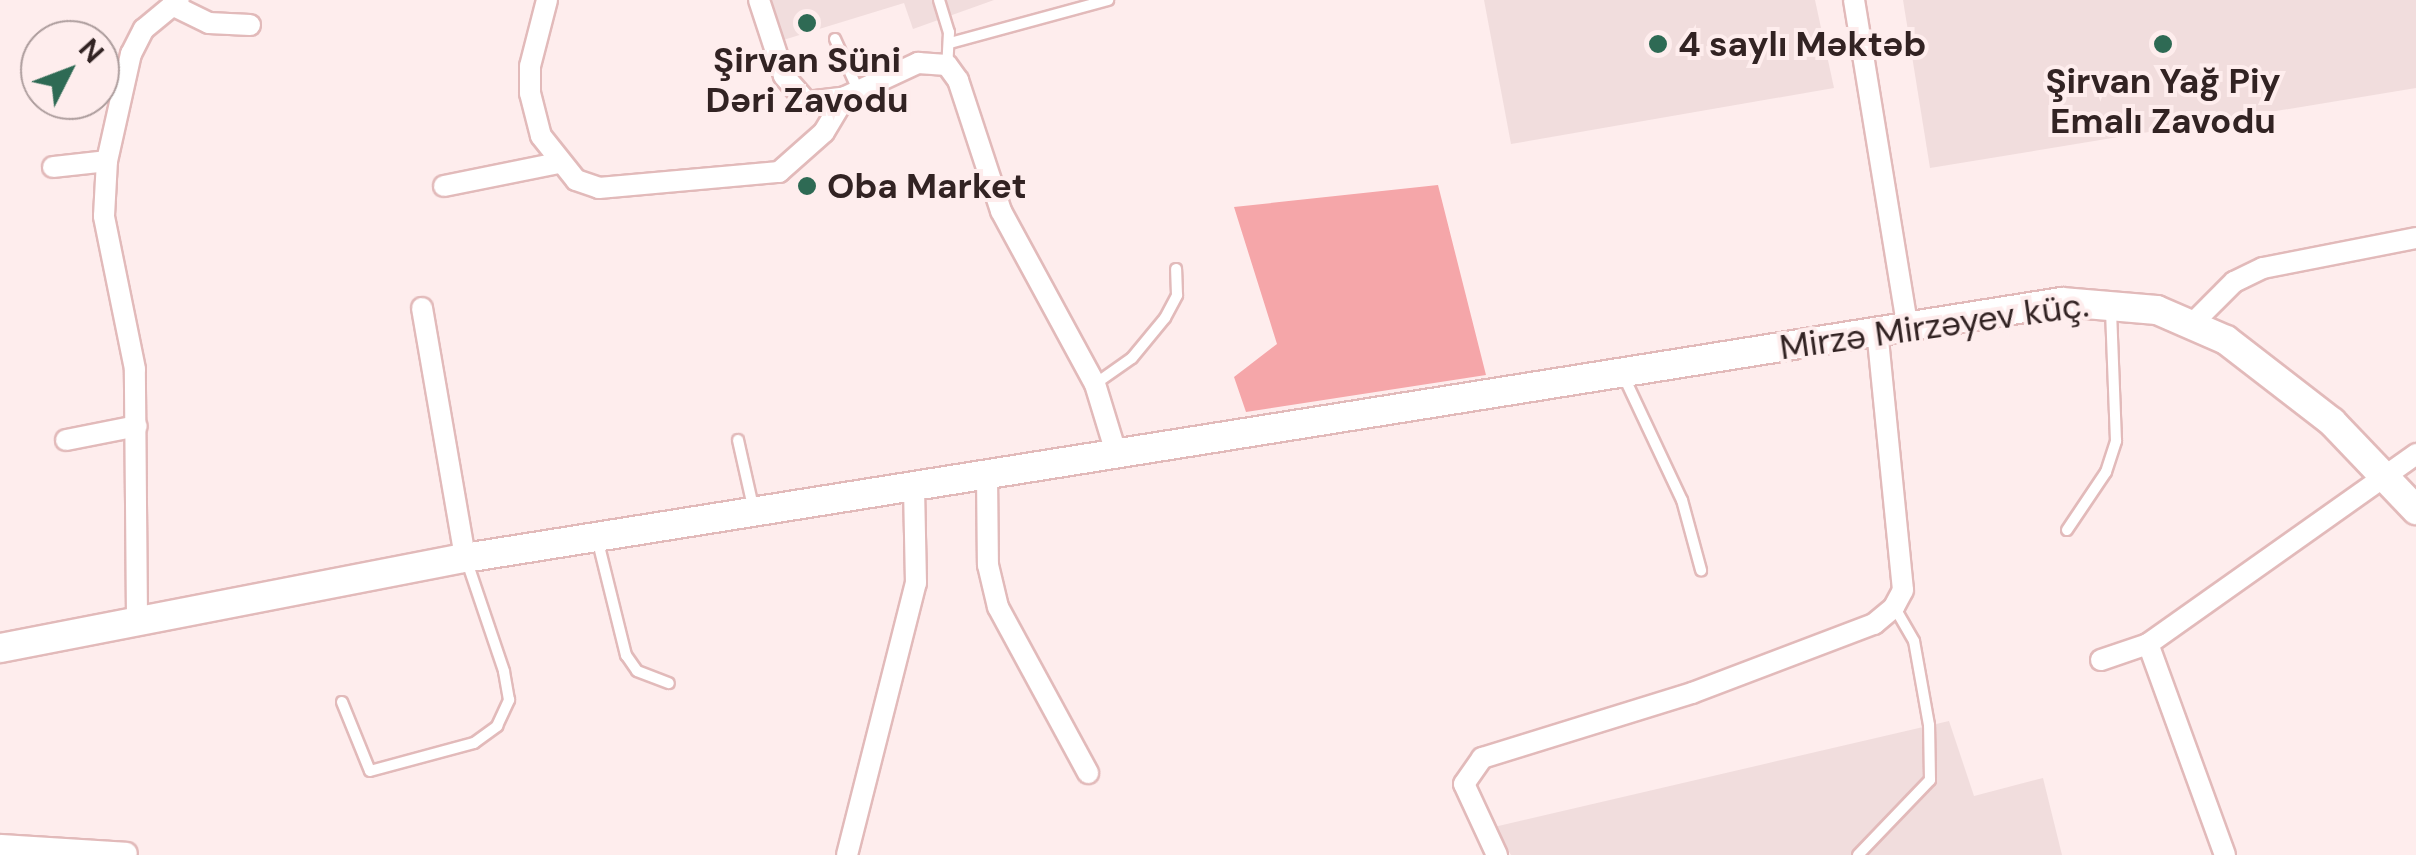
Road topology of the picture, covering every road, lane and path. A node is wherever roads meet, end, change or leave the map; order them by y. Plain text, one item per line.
1 (547, 0) edge
2 (759, 0) edge
3 (939, 0) edge
4 (1108, 0) edge
5 (1854, 0) edge
6 (176, 3) edge
7 (250, 24) dead end
8 (835, 39) dead end
9 (950, 42) junction
10 (947, 64) junction
11 (852, 94) junction
12 (106, 161) junction
13 (558, 163) junction
14 (53, 167) dead end
15 (444, 186) dead end
16 (2416, 238) edge
17 (1176, 269) dead end
18 (2111, 303) junction
19 (422, 308) dead end
20 (2194, 322) junction
21 (1907, 324) junction
22 (1877, 330) junction
23 (1622, 372) junction
24 (1095, 384) junction
25 (138, 426) junction
26 (66, 440) dead end
27 (738, 440) dead end
28 (2416, 454) edge
29 (1117, 456) junction
30 (987, 475) junction
31 (2386, 476) junction
32 (914, 487) junction
33 (2416, 510) edge
34 (754, 512) junction
35 (2067, 530) dead end
36 (597, 537) junction
37 (465, 558) junction
38 (1701, 570) dead end
39 (1894, 607) junction
40 (137, 618) junction
41 (2148, 644) junction
42 (0, 648) edge
43 (2101, 660) dead end
44 (669, 683) dead end
45 (342, 702) dead end
46 (1088, 773) dead end
47 (0, 845) edge
48 (127, 853) edge
49 (847, 855) edge
50 (1497, 855) edge
51 (1858, 855) edge
52 (2225, 855) edge

1 - 13 street
2 - 11 street
3 - 9 lane
4 - 9 lane
5 - 21 street
6 - 7 street
6 - 12 street
8 - 11 lane
9 - 10 lane
10 - 11 street
10 - 24 street
11 - 13 street
12 - 14 street
12 - 25 street
13 - 15 street
16 - 20 street
17 - 24 lane
18 - 20 main road, Mirzə Mirzəyev küç.
18 - 21 main road, Mirzə Mirzəyev küç.
18 - 35 lane
19 - 37 street
20 - 31 main road, Mirzə Mirzəyev küç.
21 - 22 main road, Mirzə Mirzəyev küç.
22 - 23 main road, Mirzə Mirzəyev küç.
22 - 39 street
23 - 29 main road, Mirzə Mirzəyev küç.
23 - 38 lane
24 - 29 street
25 - 26 street
25 - 40 street
27 - 34 lane
28 - 31 street
29 - 30 main road, Mirzə Mirzəyev küç.
30 - 32 main road, Mirzə Mirzəyev küç.
30 - 46 street
31 - 33 main road, Mirzə Mirzəyev küç.
31 - 41 street
32 - 34 main road, Mirzə Mirzəyev küç.
32 - 49 street
34 - 36 main road, Mirzə Mirzəyev küç.
36 - 37 main road, Mirzə Mirzəyev küç.
36 - 44 lane
37 - 40 main road, Mirzə Mirzəyev küç.
37 - 45 lane
39 - 50 street
39 - 51 lane
40 - 42 main road, Mirzə Mirzəyev küç.
41 - 43 street
41 - 52 street
47 - 48 street

